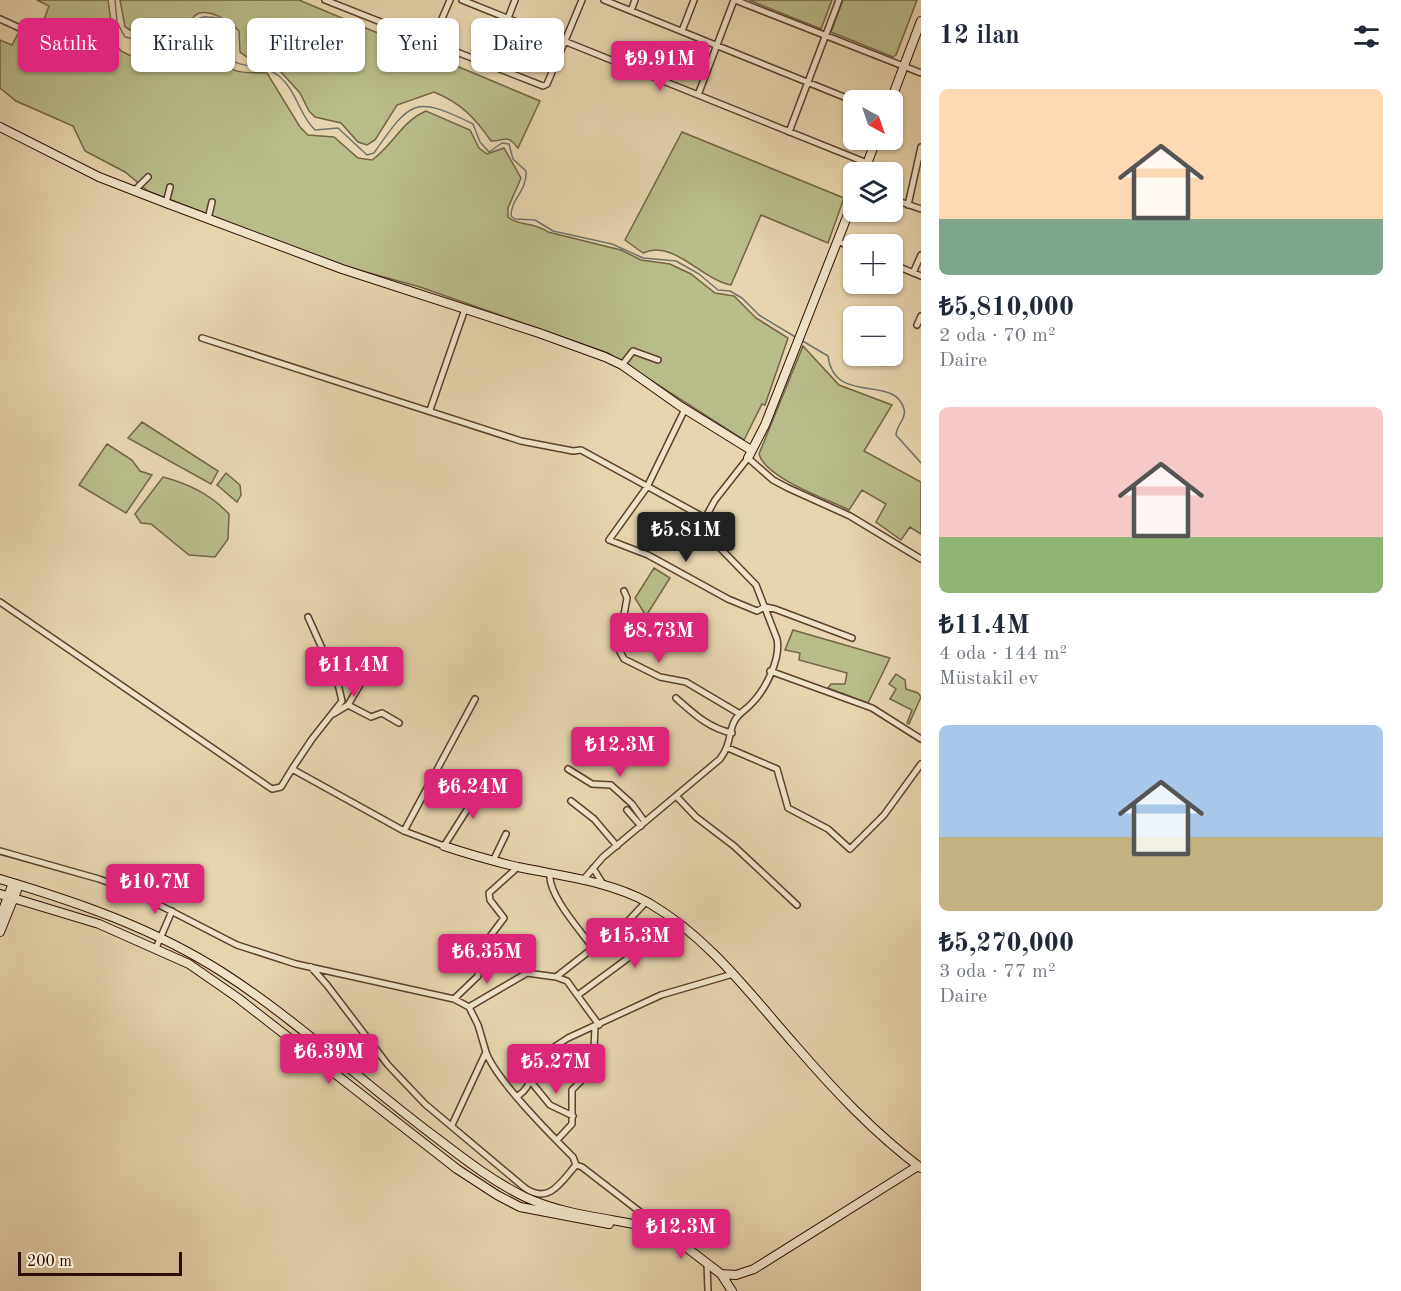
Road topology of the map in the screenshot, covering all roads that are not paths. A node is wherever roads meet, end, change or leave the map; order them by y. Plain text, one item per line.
1 (325, 0) edge
2 (450, 0) edge
3 (462, 0) edge
4 (515, 0) edge
5 (582, 0) edge
6 (604, 0) edge
7 (635, 0) edge
8 (694, 0) edge
9 (735, 0) edge
10 (839, 0) edge
11 (631, 11) junction
12 (442, 18) edge
13 (508, 18) joint
14 (0, 19) edge
15 (377, 20) edge
16 (921, 21) edge
17 (18, 27) edge
18 (682, 31) junction
19 (825, 35) junction
20 (565, 40) junction
21 (716, 45) junction
22 (459, 53) edge
23 (904, 66) junction
24 (921, 73) edge
25 (808, 82) junction
26 (895, 90) edge
27 (698, 95) junction
28 (843, 96) edge
29 (0, 127) edge
30 (789, 132) junction
31 (921, 147) edge
32 (864, 162) edge
33 (148, 177) dead end
34 (170, 187) dead end
35 (135, 190) junction
36 (166, 202) junction
37 (212, 202) dead end
38 (903, 203) edge
39 (908, 205) junction
40 (921, 209) edge
41 (208, 219) junction
42 (845, 222) edge
43 (837, 241) junction
44 (843, 243) edge
45 (921, 255) edge
46 (903, 269) edge
47 (913, 273) junction
48 (921, 276) edge
49 (465, 309) junction
50 (921, 316) edge
51 (917, 325) dead end
52 (202, 338) dead end
53 (658, 360) dead end
54 (622, 365) junction
55 (685, 410) junction
56 (430, 411) junction
57 (749, 454) junction
58 (647, 487) junction
59 (705, 518) junction
60 (921, 559) edge
61 (624, 591) dead end
62 (0, 602) edge
63 (765, 607) junction
64 (308, 617) dead end
65 (852, 638) dead end
66 (377, 656) dead end
67 (771, 671) junction
68 (676, 698) dead end
69 (475, 699) dead end
70 (348, 705) junction
71 (740, 714) junction
72 (331, 715) junction
73 (399, 723) dead end
74 (732, 733) junction
75 (921, 739) edge
76 (728, 748) junction
77 (921, 764) edge
78 (292, 769) junction
79 (568, 769) dead end
80 (484, 783) dead end
81 (677, 797) junction
82 (571, 801) dead end
83 (627, 810) dead end
84 (643, 824) junction
85 (404, 831) junction
86 (506, 834) dead end
87 (444, 846) junction
88 (617, 846) junction
89 (0, 851) edge
90 (493, 861) junction
91 (518, 867) junction
92 (593, 868) junction
93 (550, 873) junction
94 (0, 879) edge
95 (583, 880) junction
96 (16, 884) junction
97 (603, 885) junction
98 (0, 894) edge
99 (13, 897) junction
100 (646, 902) junction
101 (797, 905) dead end
102 (172, 911) junction
103 (0, 918) edge
104 (677, 922) junction
105 (0, 932) edge
106 (160, 938) junction
107 (156, 948) junction
108 (593, 948) junction
109 (309, 966) junction
110 (734, 974) junction
111 (556, 977) junction
112 (579, 995) junction
113 (454, 999) junction
114 (469, 1007) junction
115 (597, 1026) junction
116 (486, 1052) junction
117 (532, 1083) junction
118 (518, 1096) junction
119 (573, 1116) junction
120 (452, 1125) junction
121 (557, 1140) junction
122 (576, 1165) junction
123 (919, 1167) edge
124 (657, 1225) junction
125 (666, 1232) junction
126 (707, 1263) junction
127 (721, 1274) junction
128 (736, 1275) junction
129 (730, 1288) edge
130 (708, 1291) edge

1 - 15 street
2 - 12 street
3 - 13 street
4 - 13 street
5 - 20 street
6 - 11 street
7 - 11 street
8 - 18 street
9 - 19 street
9 - 21 street
10 - 19 street
11 - 18 street
14 - 17 street
16 - 23 street
18 - 21 street
19 - 23 street
19 - 25 street
20 - 22 street
20 - 27 street
21 - 25 street
21 - 27 street
23 - 24 street
23 - 26 street
25 - 28 street
25 - 30 street
27 - 30 street
29 - 35 street
30 - 32 street
31 - 39 street
33 - 35 street
34 - 36 street
35 - 36 street
36 - 41 street
37 - 41 street
38 - 39 street
39 - 40 street
41 - 49 street
42 - 43 street
43 - 44 street
43 - 57 street
45 - 47 street
46 - 47 street
47 - 48 street
49 - 54 street
49 - 56 street
50 - 51 street
52 - 56 street
53 - 54 street
54 - 55 street
55 - 57 street
55 - 58 street
56 - 58 street
57 - 59 street
57 - 60 street
58 - 59 street
58 - 63 street
59 - 63 street
61 - 71 street
62 - 78 street
63 - 65 street
63 - 67 street
64 - 72 street
66 - 70 street
67 - 71 street
67 - 75 street
68 - 74 street
69 - 85 street
70 - 72 street
70 - 73 street
71 - 74 street
72 - 78 street
74 - 76 street
76 - 77 street
76 - 81 street
78 - 85 street
79 - 84 street
80 - 87 street
81 - 84 street
81 - 101 street
82 - 88 street
83 - 84 street
84 - 88 street
85 - 87 street
86 - 90 street
87 - 90 street
88 - 92 street
89 - 102 street
90 - 91 street
91 - 93 street
91 - 113 street
92 - 95 street
92 - 97 street
93 - 95 street
93 - 108 street
94 - 96 street
95 - 97 street
96 - 99 street
96 - 106 street
97 - 100 street
98 - 99 street
99 - 103 street
99 - 105 street
99 - 107 street
100 - 104 street
100 - 108 street
102 - 106 street
102 - 109 street
104 - 110 street
104 - 112 street
106 - 107 street
106 - 124 street
107 - 125 street
108 - 111 street
109 - 113 street
109 - 120 street
110 - 115 street
110 - 123 street
111 - 112 street
111 - 114 street
112 - 115 street
113 - 114 street
114 - 116 street
115 - 117 street
115 - 119 street
116 - 118 street
116 - 120 street
117 - 118 street
117 - 119 street
118 - 121 street
119 - 121 street
120 - 122 street
121 - 122 street
122 - 124 street
123 - 128 street
124 - 125 street
125 - 126 street
126 - 127 street
126 - 130 street
127 - 128 street
127 - 129 street
128 - 129 street

